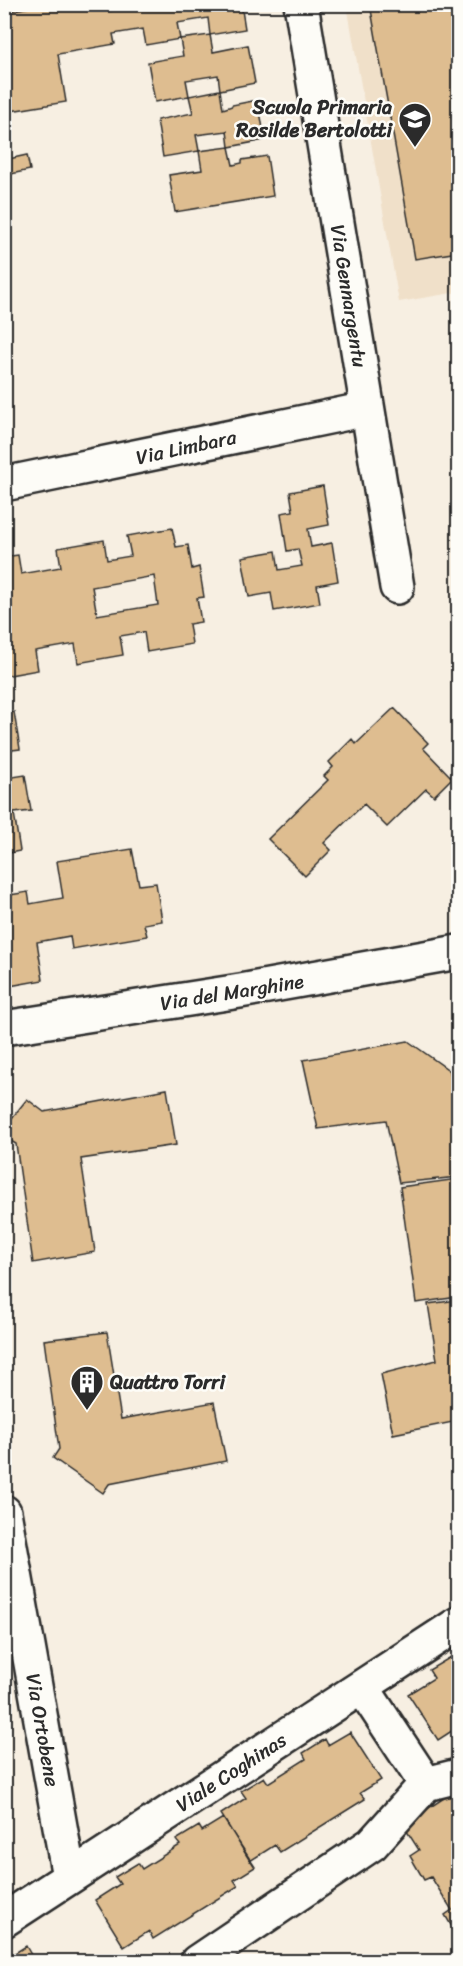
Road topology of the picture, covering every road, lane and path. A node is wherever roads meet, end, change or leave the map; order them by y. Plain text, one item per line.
1 (301, 4) edge
2 (367, 409) junction
3 (4, 484) edge
4 (397, 587) dead end
5 (459, 952) edge
6 (4, 1028) edge
7 (4, 1512) edge
8 (459, 1624) edge
9 (362, 1687) junction
10 (459, 1776) edge
11 (426, 1784) junction
12 (69, 1877) junction
13 (4, 1920) edge
14 (197, 1962) edge

1 - 2 street, Via Gennargentu
2 - 3 street, Via Limbara
2 - 4 street, Via Gennargentu
5 - 6 street, Via del Marghine
7 - 12 street, Via Ortobene
8 - 9 street, Viale Coghinas
9 - 11 street
9 - 12 street, Viale Coghinas
10 - 11 street
11 - 14 street
12 - 13 street, Viale Coghinas

